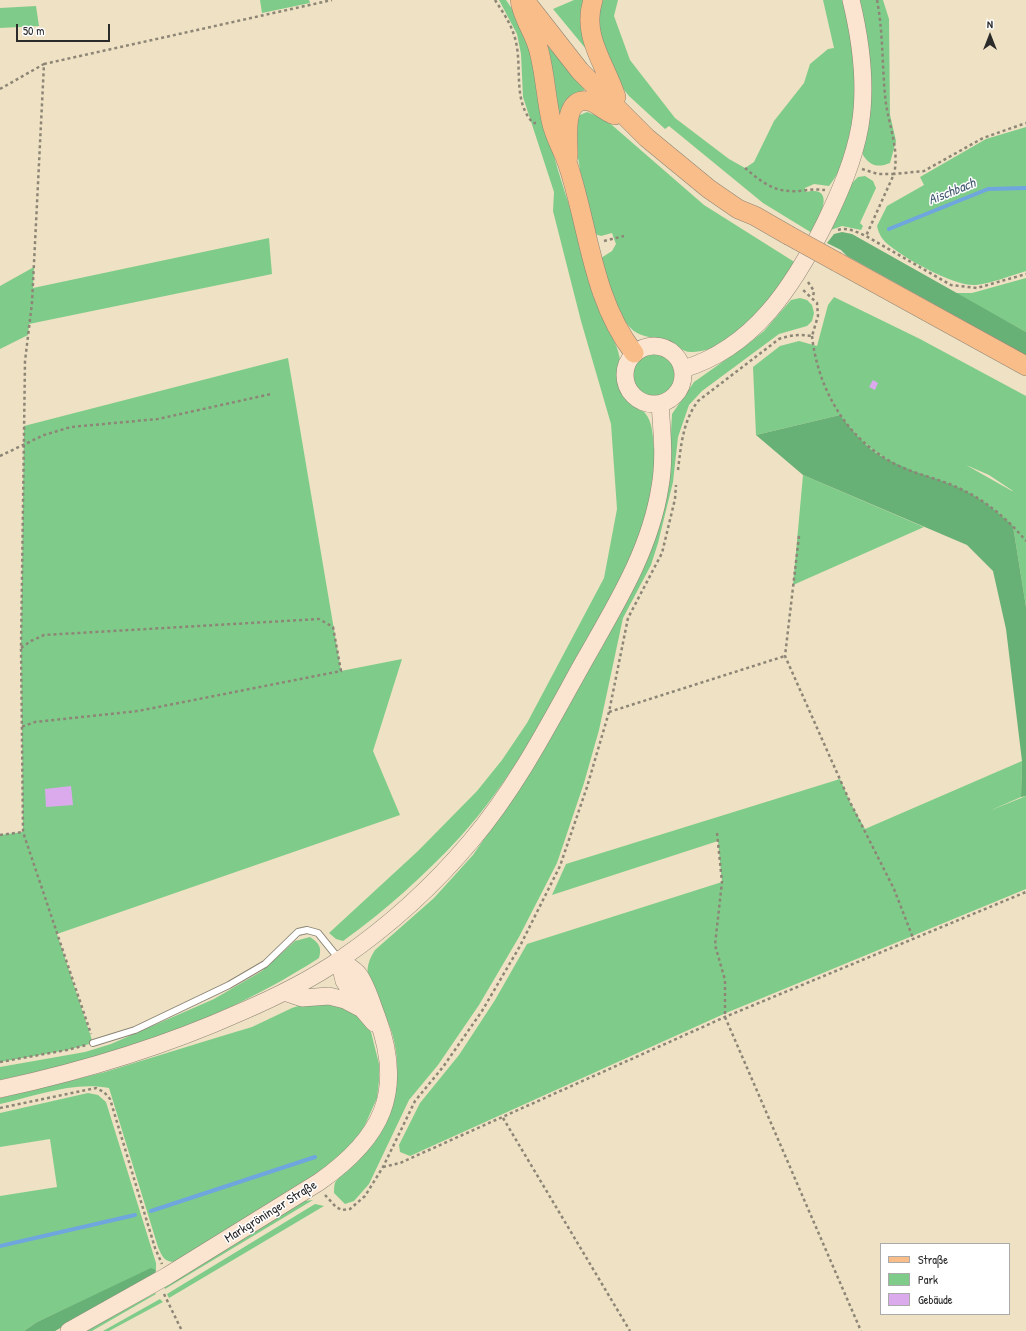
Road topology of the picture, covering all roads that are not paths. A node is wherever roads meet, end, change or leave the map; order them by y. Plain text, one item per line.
1 (520, 0) edge
2 (524, 0) edge
3 (535, 0) edge
4 (593, 0) edge
5 (851, 0) edge
6 (616, 97) junction
7 (626, 119) junction
8 (568, 165) junction
9 (755, 216) junction
10 (634, 353) junction
11 (1026, 366) edge
12 (683, 369) junction
13 (660, 404) junction
14 (340, 960) junction
15 (284, 992) junction
16 (362, 1009) junction
17 (383, 1033) junction
18 (94, 1043) road end
19 (0, 1089) edge
20 (70, 1331) edge

1 - 8 main road
2 - 7 main road
3 - 6 main road
4 - 6 main road
5 - 12 main road
6 - 9 main road
7 - 8 main road
7 - 9 main road
8 - 10 main road
9 - 11 main road, bridge
10 - 12 main road
10 - 13 main road
12 - 13 main road
13 - 14 main road
14 - 15 main road
14 - 16 main road
14 - 17 main road, Markgröninger Straße
14 - 18 lane
15 - 16 main road
15 - 19 main road
16 - 17 main road
17 - 20 main road, Markgröninger Straße

